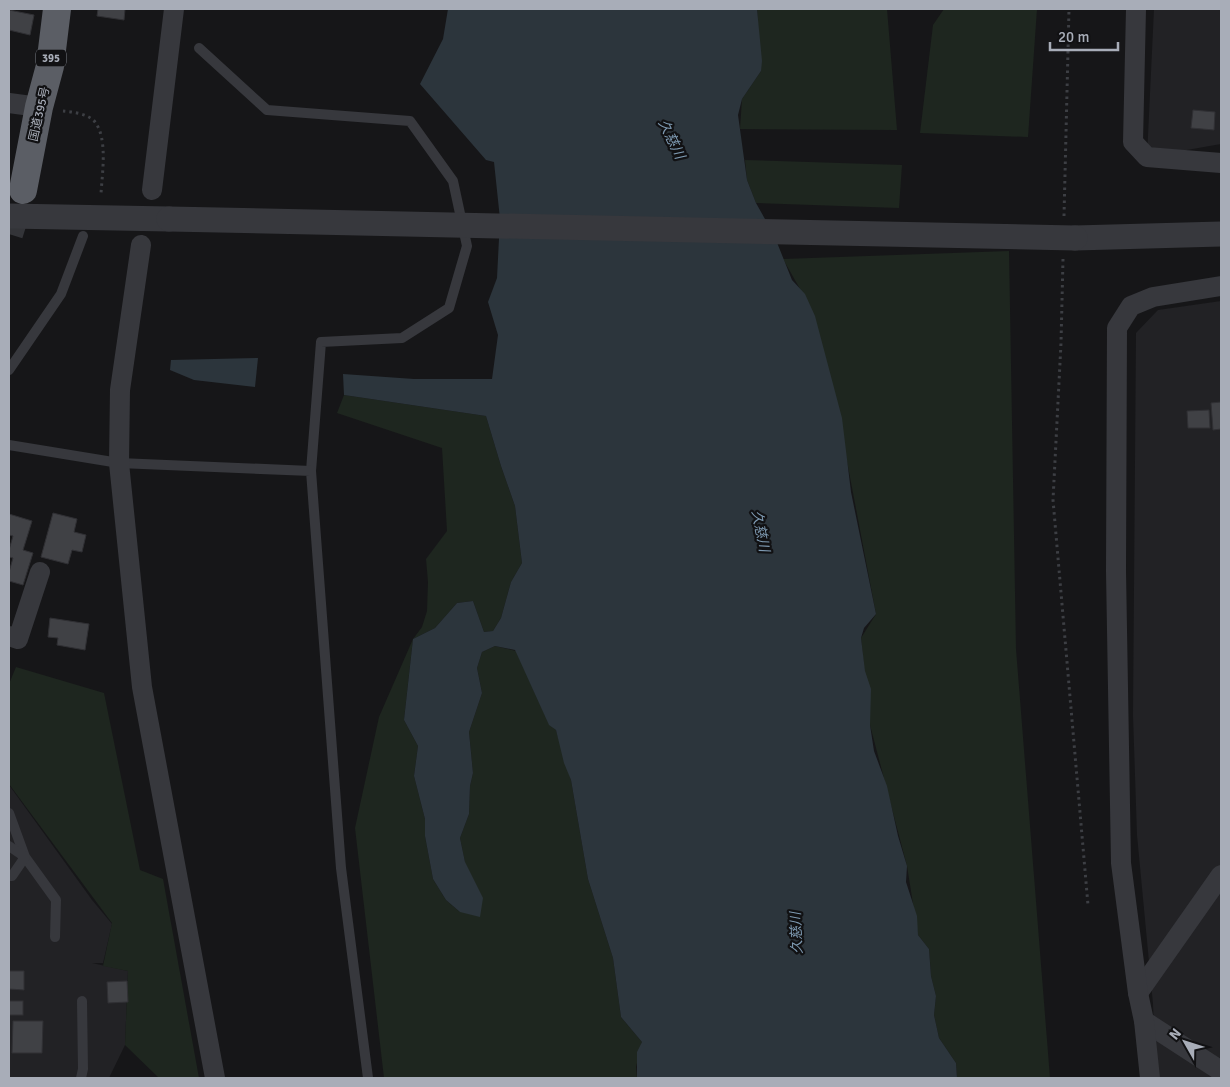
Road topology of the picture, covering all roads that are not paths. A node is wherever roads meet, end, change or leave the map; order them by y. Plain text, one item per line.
1 (57, 9) edge
2 (174, 9) edge
3 (1136, 9) edge
4 (199, 48) dead end
5 (9, 103) edge
6 (39, 107) junction
7 (1221, 162) edge
8 (23, 190) tunnel mouth
9 (152, 190) dead end
10 (9, 216) edge
11 (1221, 234) edge
12 (83, 236) dead end
13 (141, 245) dead end
14 (1221, 286) edge
15 (9, 370) edge
16 (9, 445) edge
17 (119, 463) junction
18 (311, 471) junction
19 (40, 572) dead end
20 (9, 636) edge
21 (9, 813) edge
22 (9, 846) edge
23 (24, 857) junction
24 (1221, 875) edge
25 (9, 876) edge
26 (56, 937) dead end
27 (1138, 993) junction
28 (82, 1001) dead end
29 (1144, 1021) junction
30 (1221, 1071) edge
31 (81, 1078) edge
32 (215, 1078) edge
33 (368, 1078) edge
34 (1150, 1078) edge

1 - 6 highway, 国道395号 / 395
2 - 9 street
3 - 7 street
4 - 18 lane
5 - 6 street
6 - 8 highway, 国道395号 / 395
10 - 11 street, bridge
12 - 15 lane
13 - 17 street
14 - 27 street
16 - 17 lane
17 - 18 lane
17 - 32 street
18 - 33 lane
19 - 20 street
21 - 23 lane
22 - 23 lane
23 - 25 lane
23 - 26 lane
24 - 27 street
27 - 29 street
28 - 31 lane
29 - 30 street
29 - 34 street

